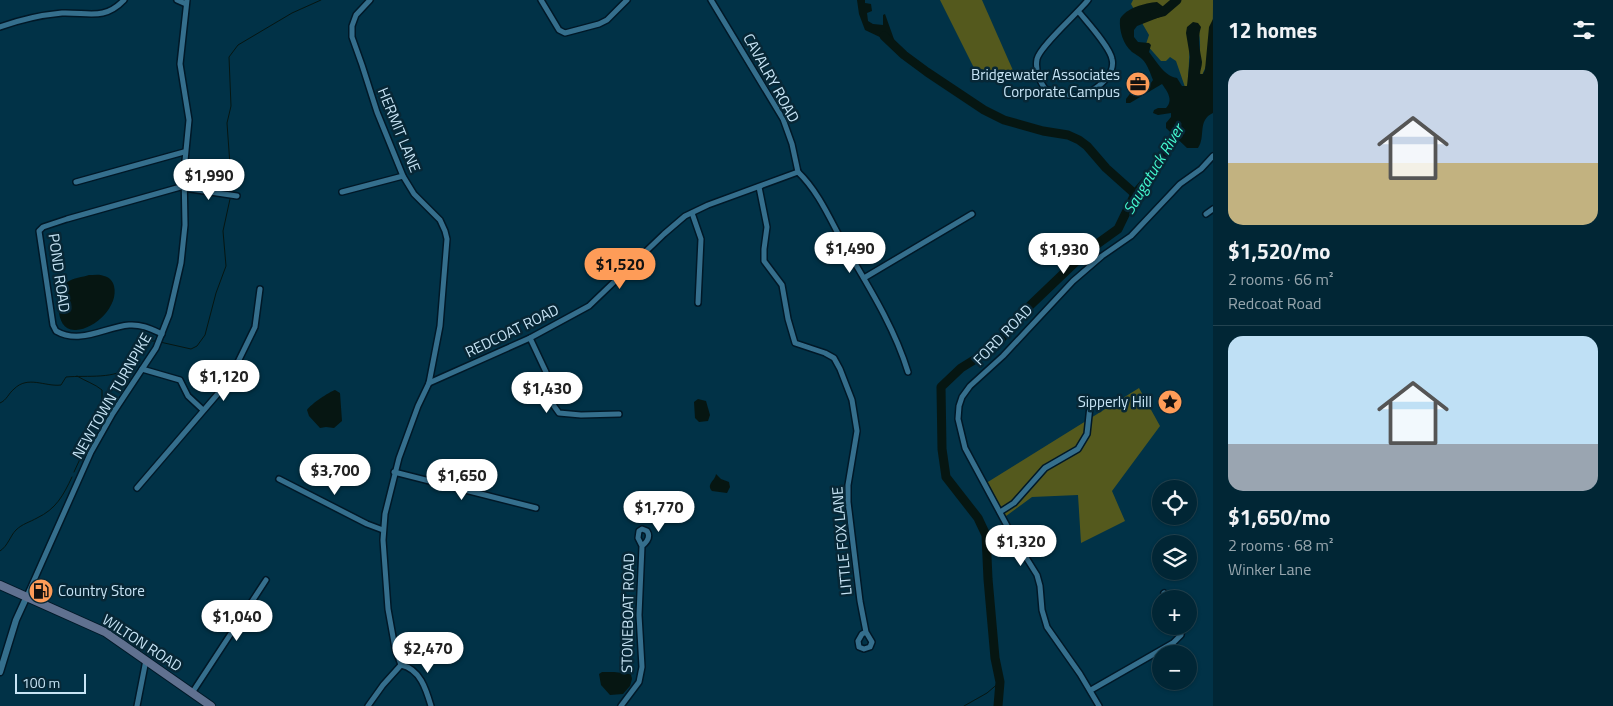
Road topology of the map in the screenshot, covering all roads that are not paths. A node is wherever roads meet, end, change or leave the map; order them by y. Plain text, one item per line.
1 (124, 0) edge
2 (177, 0) edge
3 (370, 0) edge
4 (541, 0) edge
5 (627, 0) edge
6 (711, 0) edge
7 (1088, 0) edge
8 (186, 2) edge
9 (1079, 12) junction
10 (0, 27) edge
11 (184, 152) junction
12 (1213, 157) edge
13 (798, 172) junction
14 (404, 176) junction
15 (76, 182) dead end
16 (184, 187) junction
17 (759, 187) junction
18 (342, 192) dead end
19 (237, 196) dead end
20 (1213, 209) edge
21 (692, 212) junction
22 (972, 214) dead end
23 (1206, 214) dead end
24 (864, 278) junction
25 (260, 289) dead end
26 (698, 303) dead end
27 (162, 334) junction
28 (530, 338) junction
29 (142, 369) junction
30 (908, 372) dead end
31 (429, 383) junction
32 (1090, 406) dead end
33 (203, 410) junction
34 (619, 414) dead end
35 (394, 472) junction
36 (279, 479) dead end
37 (137, 488) dead end
38 (536, 508) dead end
39 (1000, 512) junction
40 (383, 530) junction
41 (642, 546) dead end
42 (266, 580) dead end
43 (0, 585) edge
44 (27, 596) junction
45 (866, 632) dead end
46 (1180, 635) edge
47 (146, 660) junction
48 (401, 665) junction
49 (0, 672) edge
50 (1091, 690) junction
51 (192, 692) junction
52 (137, 706) edge
53 (211, 706) edge
54 (368, 706) edge
55 (431, 706) edge
56 (621, 706) edge
57 (1100, 706) edge

1 - 10 street
2 - 8 street
3 - 14 street, HERMIT LANE
4 - 5 street
6 - 13 street, CAVALRY ROAD
7 - 9 street
8 - 11 street, NEWTOWN TURNPIKE
9 - 9 street
11 - 15 street
11 - 16 street, NEWTOWN TURNPIKE
12 - 39 street, FORD ROAD
13 - 17 street, REDCOAT ROAD
13 - 24 street
14 - 18 street
14 - 31 street, HERMIT LANE
16 - 19 street
16 - 27 street, NEWTOWN TURNPIKE
16 - 27 street, POND ROAD
17 - 21 street, REDCOAT ROAD
17 - 45 street, LITTLE FOX LANE
20 - 23 street
21 - 26 street
21 - 28 street, REDCOAT ROAD
22 - 24 street
24 - 30 street
25 - 33 street
27 - 29 street, NEWTOWN TURNPIKE
28 - 31 street, REDCOAT ROAD
28 - 34 street
29 - 33 street
29 - 44 street, NEWTOWN TURNPIKE
31 - 35 street
32 - 39 street
33 - 37 street
35 - 38 street
35 - 40 street
36 - 40 street
39 - 50 street
40 - 48 street
41 - 56 street, STONEBOAT ROAD
42 - 51 street
43 - 44 main road, WILTON ROAD
44 - 47 main road, WILTON ROAD
44 - 49 street, NEWTOWN TURNPIKE
46 - 50 street
47 - 51 main road, WILTON ROAD
47 - 52 street
48 - 54 street
48 - 55 street
50 - 57 street
51 - 53 main road, WILTON ROAD

